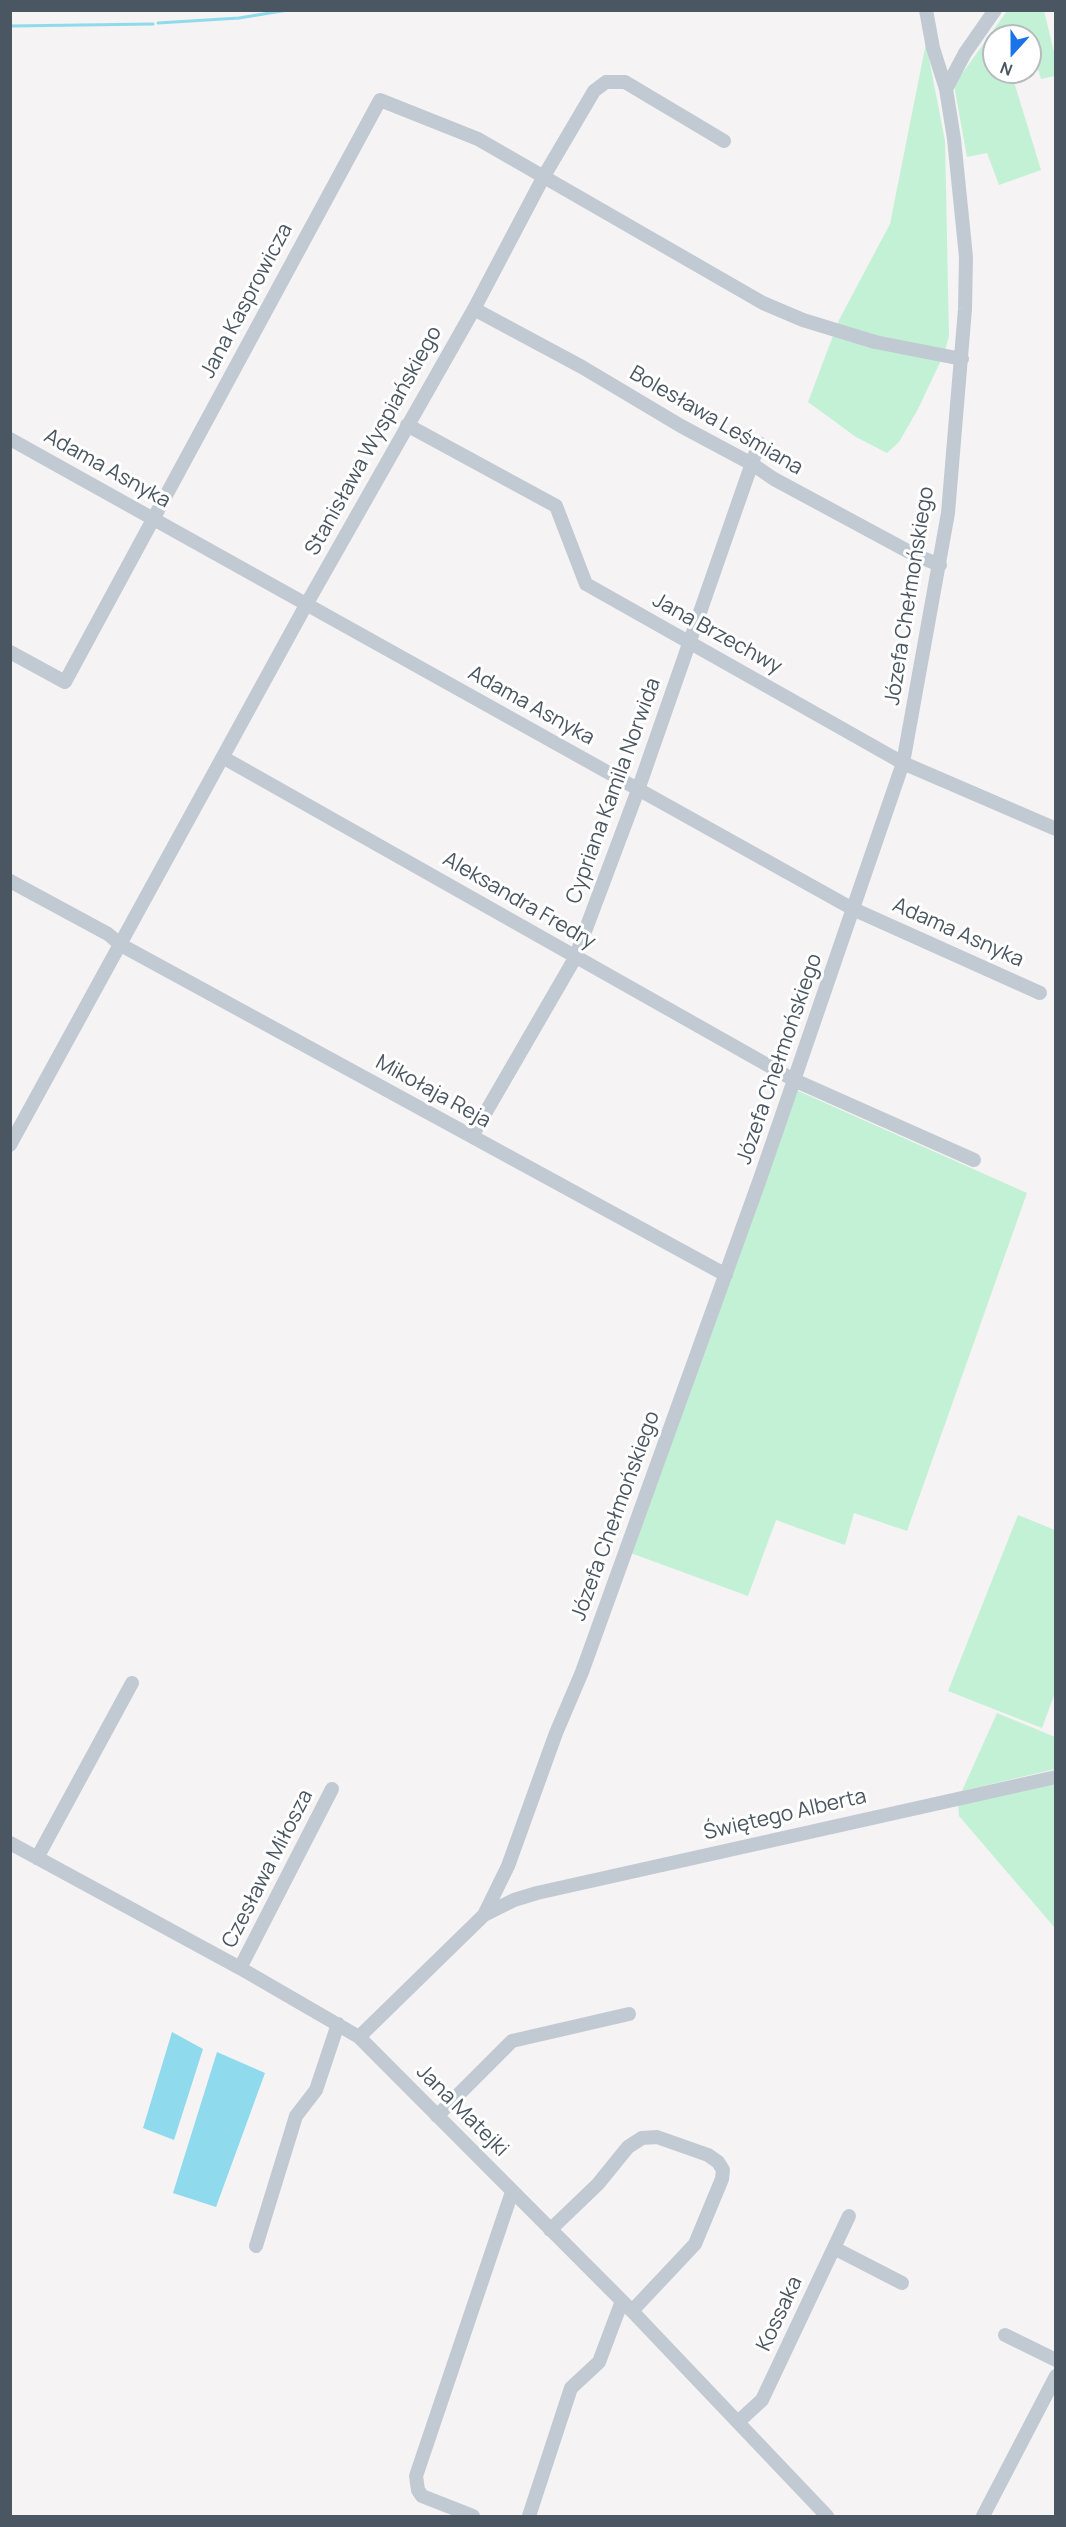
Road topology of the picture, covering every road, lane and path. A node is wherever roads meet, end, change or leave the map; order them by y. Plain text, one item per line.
1 (926, 10) edge
2 (995, 10) edge
3 (946, 88) junction
4 (724, 141) dead end
5 (544, 176) junction
6 (474, 309) junction
7 (962, 358) junction
8 (407, 425) junction
9 (10, 439) edge
10 (759, 443) dead end
11 (752, 464) junction
12 (154, 519) junction
13 (940, 565) junction
14 (306, 605) junction
15 (690, 642) junction
16 (10, 652) edge
17 (224, 758) junction
18 (903, 763) junction
19 (638, 790) junction
20 (1054, 825) edge
21 (10, 881) edge
22 (853, 909) junction
23 (121, 945) junction
24 (575, 957) junction
25 (1040, 993) dead end
26 (794, 1080) junction
27 (472, 1136) junction
28 (10, 1145) edge
29 (974, 1160) dead end
30 (726, 1275) junction
31 (132, 1683) dead end
32 (1056, 1777) edge
33 (332, 1789) dead end
34 (10, 1843) edge
35 (37, 1858) junction
36 (504, 1874) junction
37 (525, 1896) junction
38 (484, 1915) junction
39 (240, 1968) junction
40 (629, 2014) dead end
41 (338, 2024) junction
42 (359, 2037) junction
43 (436, 2116) junction
44 (512, 2192) junction
45 (849, 2216) dead end
46 (550, 2230) junction
47 (256, 2246) dead end
48 (834, 2248) junction
49 (902, 2283) dead end
50 (627, 2306) junction
51 (1005, 2335) dead end
52 (1056, 2360) edge
53 (1056, 2376) edge
54 (738, 2422) junction
55 (473, 2517) edge
56 (529, 2517) edge
57 (827, 2517) edge
58 (982, 2517) edge

1 - 3 street, Józefa Chełmońskiego
2 - 3 street
3 - 7 street, Józefa Chełmońskiego
4 - 5 street, Stanisława Wyspiańskiego
5 - 6 street, Stanisława Wyspiańskiego
5 - 7 street
5 - 12 street, Jana Kasprowicza
6 - 8 street, Stanisława Wyspiańskiego
6 - 11 street, Bolesława Leśmiana
7 - 13 street, Józefa Chełmońskiego
8 - 14 street, Stanisława Wyspiańskiego
8 - 15 street, Jana Brzechwy
9 - 12 street, Adama Asnyka
10 - 11 street, Cypriana Kamila Norwida
11 - 13 street, Bolesława Leśmiana
11 - 15 street, Cypriana Kamila Norwida
12 - 14 street, Adama Asnyka
12 - 16 street, Jana Kasprowicza
13 - 18 street, Józefa Chełmońskiego
14 - 17 street, Stanisława Wyspiańskiego
14 - 19 street, Adama Asnyka
15 - 18 street, Jana Brzechwy
15 - 19 street, Cypriana Kamila Norwida
17 - 23 street, Stanisława Wyspiańskiego
17 - 24 street, Aleksandra Fredry
18 - 20 street, Jana Brzechwy
18 - 22 street, Józefa Chełmońskiego
19 - 22 street, Adama Asnyka
19 - 24 street, Cypriana Kamila Norwida
21 - 23 street, Mikołaja Reja
22 - 25 street, Adama Asnyka
22 - 26 street, Józefa Chełmońskiego
23 - 27 street, Mikołaja Reja
23 - 28 street, Stanisława Wyspiańskiego
24 - 26 street, Aleksandra Fredry
24 - 27 street, Cypriana Kamila Norwida
26 - 29 street, Aleksandra Fredry
26 - 30 street, Józefa Chełmońskiego
27 - 30 street, Mikołaja Reja
30 - 36 street, Józefa Chełmońskiego
31 - 35 street
32 - 37 street, Świętego Alberta
33 - 39 street, Czesława Miłosza
34 - 35 street, Jana Matejki
35 - 39 street, Jana Matejki
36 - 37 street
36 - 38 street, Józefa Chełmońskiego
37 - 38 street, Świętego Alberta
38 - 42 street, Józefa Chełmońskiego
39 - 41 street, Jana Matejki
40 - 43 street
41 - 42 street, Jana Matejki
41 - 47 street
42 - 43 street, Jana Matejki
43 - 44 street, Jana Matejki
44 - 46 street, Jana Matejki
44 - 55 street
45 - 48 street, Kossaka
46 - 50 street, Jana Matejki
46 - 50 street
48 - 49 street
48 - 54 street, Kossaka
50 - 54 street, Jana Matejki
50 - 56 street
51 - 52 street
53 - 58 street
54 - 57 street, Jana Matejki

